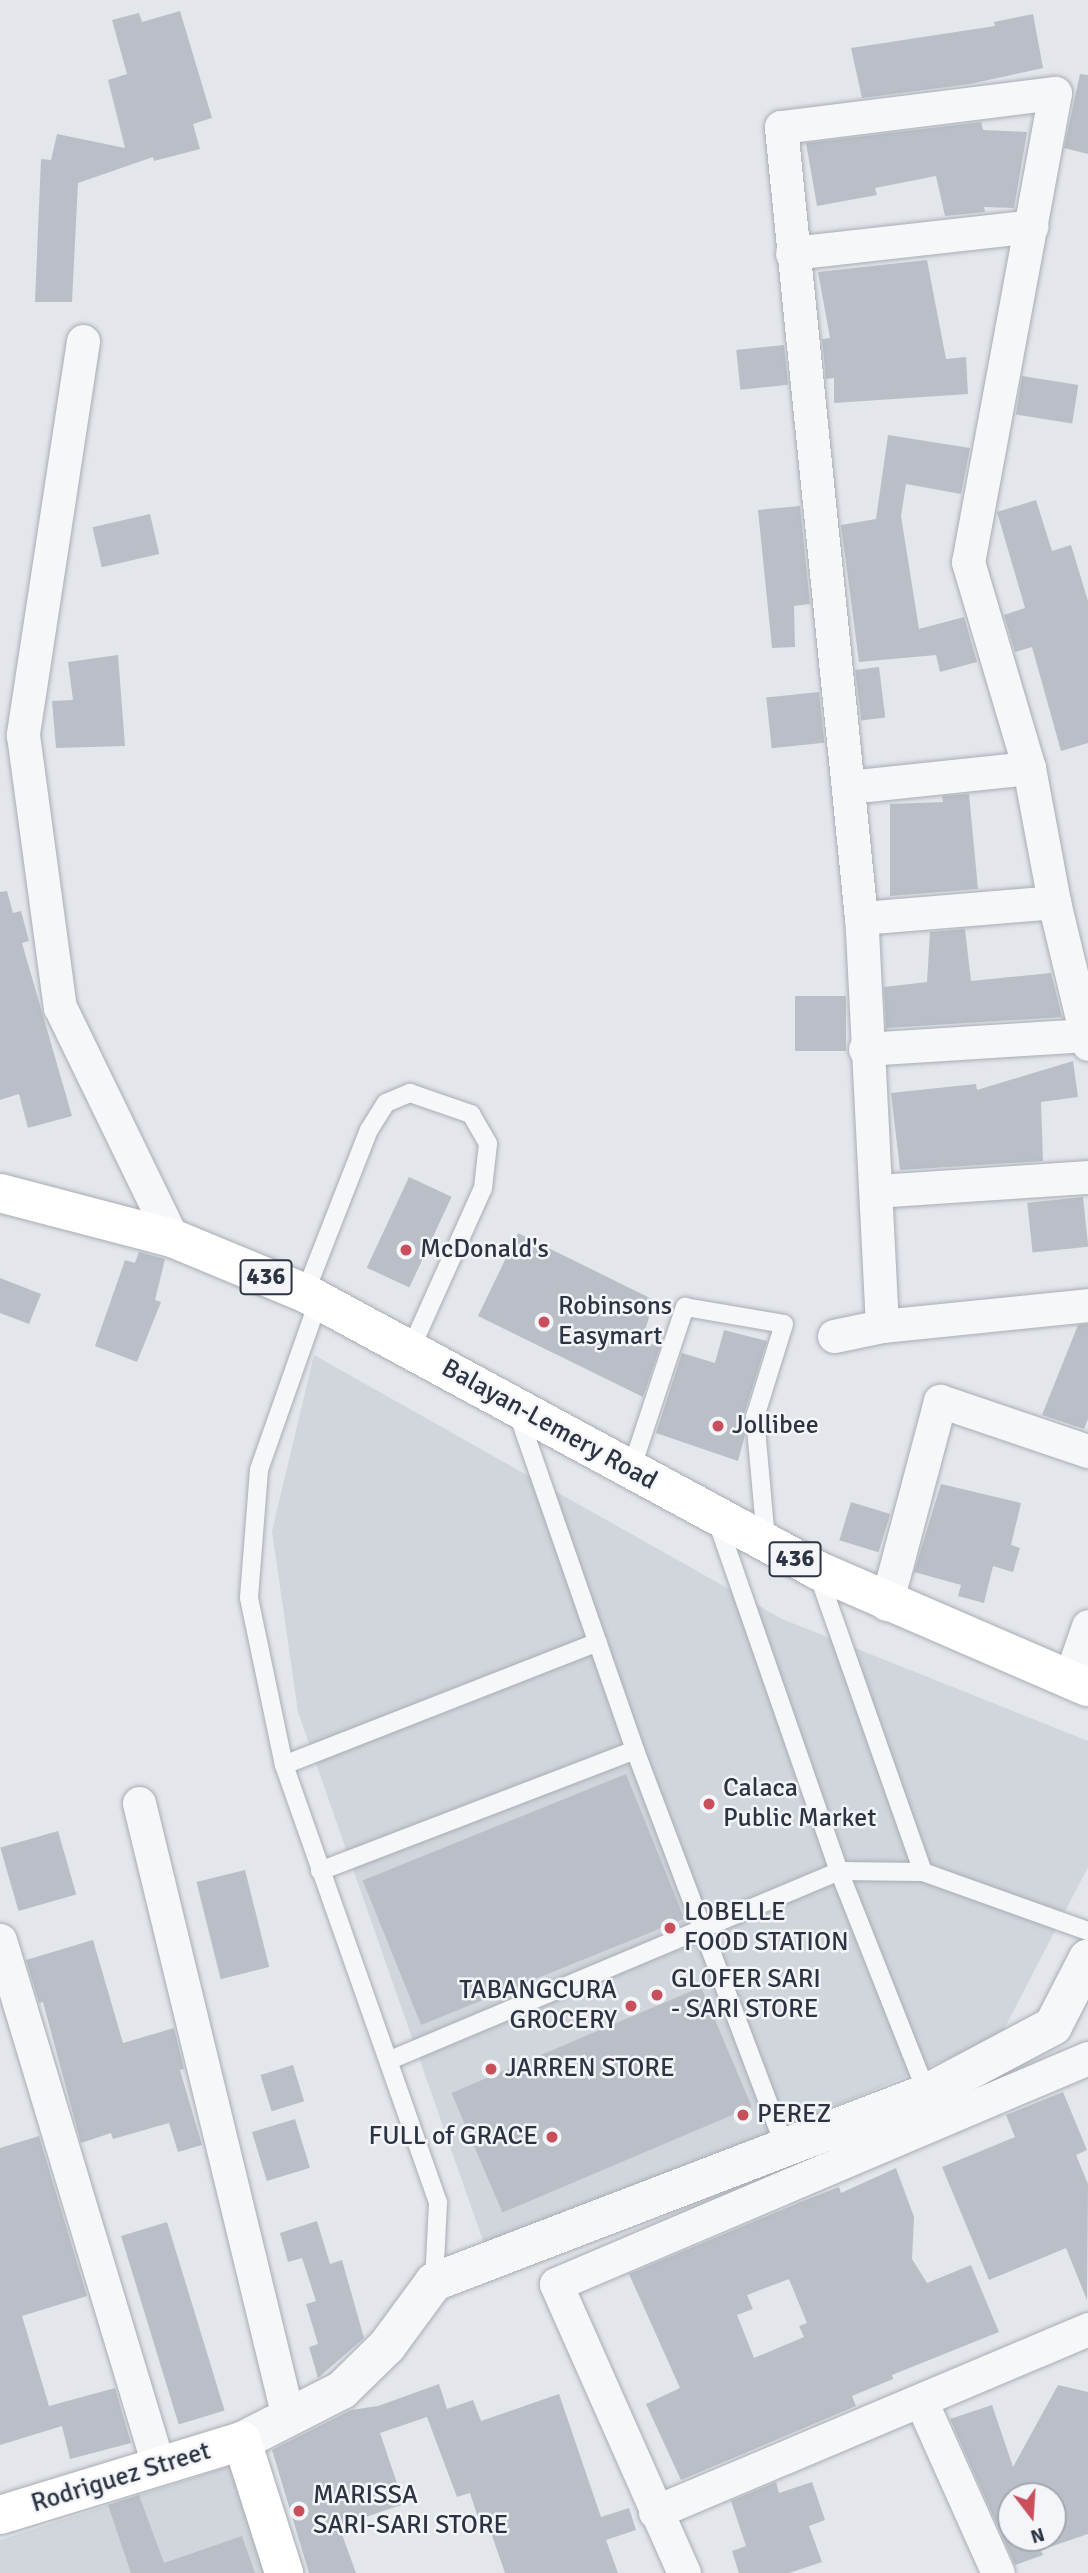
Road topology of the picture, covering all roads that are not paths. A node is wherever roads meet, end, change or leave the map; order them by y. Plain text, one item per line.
1 (1031, 226) junction
2 (792, 253) junction
3 (83, 341) dead end
4 (1029, 768) junction
5 (848, 787) junction
6 (1054, 902) junction
7 (861, 918) junction
8 (1087, 1040) edge
9 (865, 1048) junction
10 (1088, 1177) edge
11 (876, 1191) junction
12 (0, 1193) edge
13 (172, 1238) junction
14 (312, 1297) junction
15 (1088, 1306) edge
16 (882, 1326) junction
17 (834, 1336) dead end
18 (411, 1348) junction
19 (514, 1404) junction
20 (1088, 1451) edge
21 (631, 1470) junction
22 (715, 1517) junction
23 (766, 1544) junction
24 (817, 1570) junction
25 (887, 1604) junction
26 (1088, 1626) edge
27 (598, 1642) junction
28 (1079, 1684) edge
29 (635, 1750) junction
30 (284, 1765) junction
31 (139, 1803) dead end
32 (320, 1871) junction
33 (839, 1871) junction
34 (923, 1872) junction
35 (705, 1929) junction
36 (1088, 1931) edge
37 (0, 1940) edge
38 (1088, 1958) edge
39 (1079, 1998) edge
40 (1088, 2058) edge
41 (390, 2060) junction
42 (927, 2093) junction
43 (786, 2150) junction
44 (434, 2282) junction
45 (1088, 2329) edge
46 (921, 2401) junction
47 (288, 2417) junction
48 (242, 2441) junction
49 (159, 2468) junction
50 (655, 2512) junction
51 (0, 2515) edge
52 (284, 2573) edge
53 (684, 2573) edge
54 (998, 2573) edge

1 - 2 street
1 - 2 street
1 - 4 street
2 - 5 street
3 - 13 street
4 - 5 street
4 - 6 street
5 - 7 street
6 - 7 street
6 - 8 street
7 - 9 street
8 - 9 street
9 - 11 street
10 - 11 street
11 - 16 street
12 - 13 main road, Balayan-Lemery Road / 436
13 - 14 main road, Balayan-Lemery Road / 436
14 - 18 main road, Balayan-Lemery Road / 436
14 - 18 lane
14 - 30 lane
15 - 16 street
16 - 17 street
18 - 19 main road, Balayan-Lemery Road / 436
19 - 21 main road, Balayan-Lemery Road / 436
19 - 27 lane
20 - 25 street
21 - 22 main road, Balayan-Lemery Road / 436
21 - 23 lane
22 - 23 main road, Balayan-Lemery Road / 436
22 - 33 lane
23 - 24 main road, Balayan-Lemery Road / 436
24 - 25 main road, Balayan-Lemery Road / 436
24 - 34 lane
25 - 28 main road, Balayan-Lemery Road / 436
26 - 28 street
27 - 29 lane
27 - 30 lane
29 - 32 lane
29 - 35 lane
30 - 32 lane
31 - 47 street
32 - 41 lane
33 - 34 lane
33 - 35 lane
33 - 42 lane
34 - 36 lane
35 - 41 lane
35 - 43 lane
37 - 49 street
38 - 39 street
39 - 42 street
40 - 50 street
41 - 44 lane
42 - 43 street
43 - 44 street
44 - 47 street
45 - 46 street
46 - 50 street
46 - 54 street
47 - 48 street
48 - 49 main road, Rodriguez Street
48 - 52 main road
49 - 51 main road, Rodriguez Street
50 - 53 street

